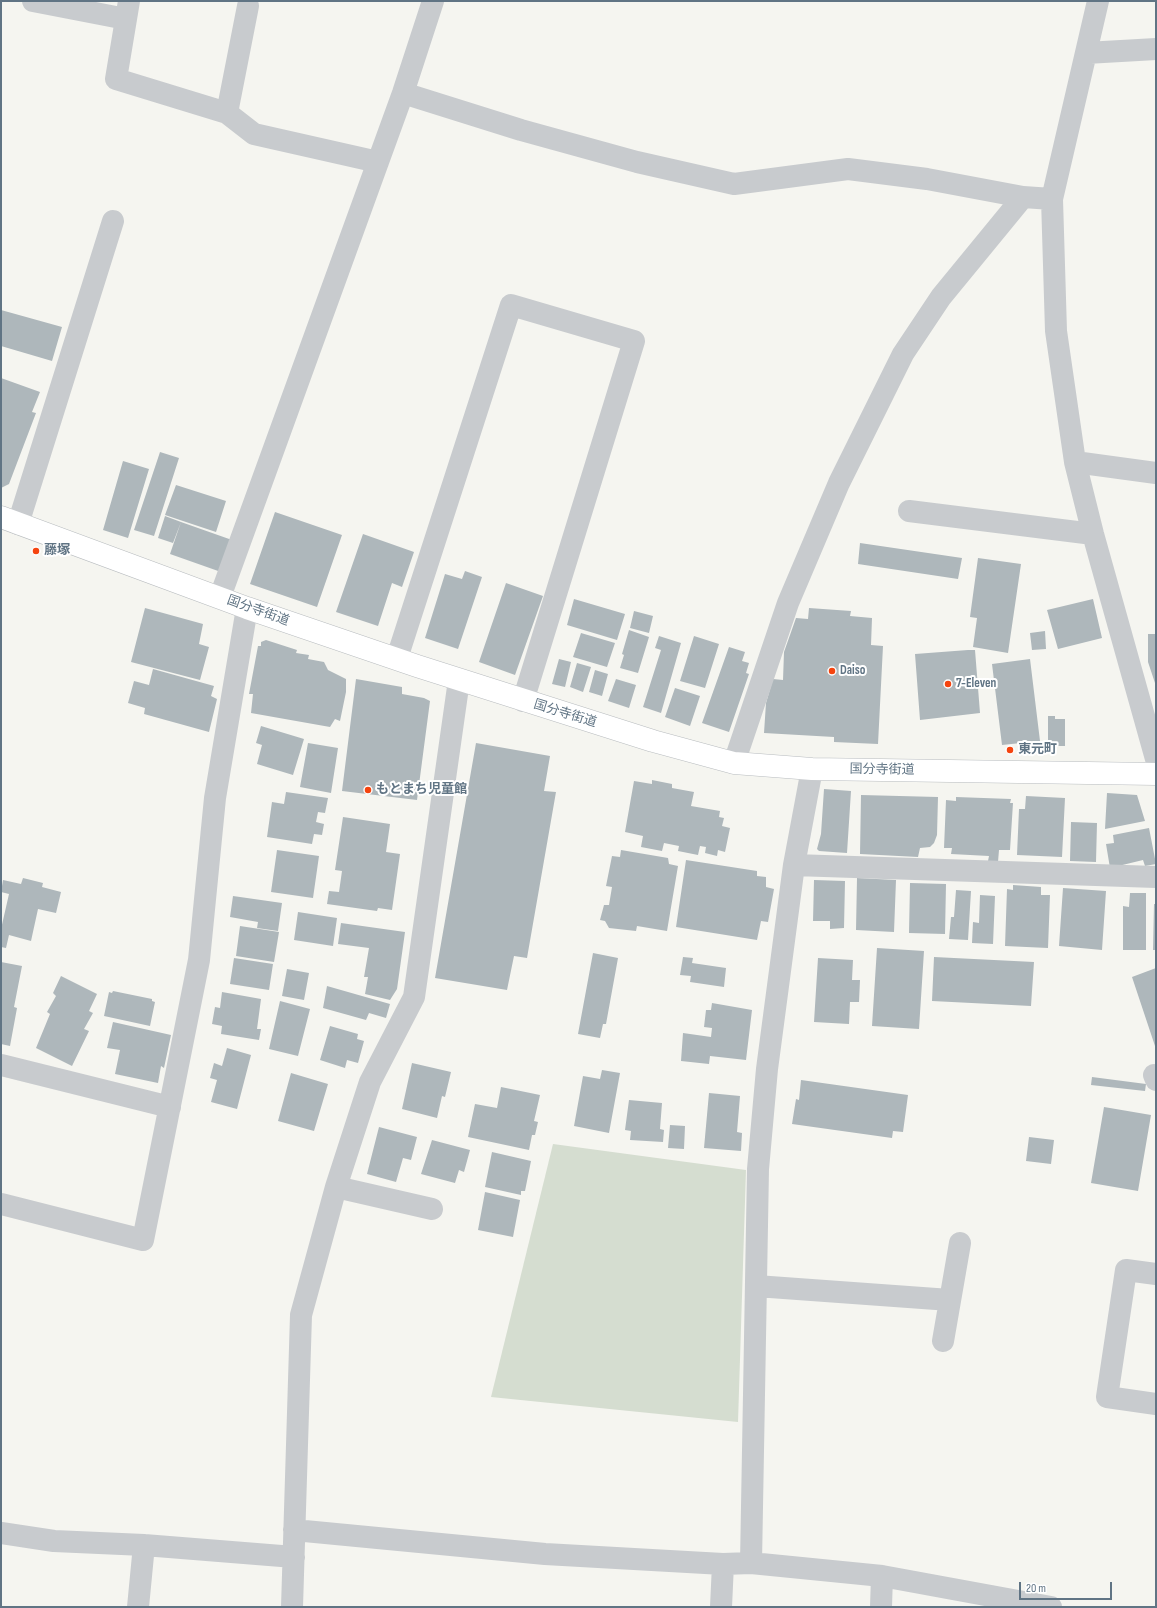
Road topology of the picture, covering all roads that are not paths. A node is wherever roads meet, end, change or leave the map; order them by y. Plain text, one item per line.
1 (33, 1) edge
2 (433, 1) edge
3 (1098, 1) edge
4 (248, 6) dead end
5 (127, 10) edge
6 (1156, 49) edge
7 (1086, 53) junction
8 (403, 93) junction
9 (227, 112) junction
10 (378, 162) junction
11 (1024, 197) junction
12 (1052, 199) junction
13 (113, 221) dead end
14 (1075, 462) junction
15 (1156, 473) edge
16 (909, 511) dead end
17 (10, 521) edge
18 (1093, 534) junction
19 (220, 597) junction
20 (247, 608) junction
21 (398, 658) junction
22 (459, 680) junction
23 (524, 701) junction
24 (1156, 759) edge
25 (734, 763) junction
26 (812, 769) junction
27 (1156, 774) edge
28 (794, 865) junction
29 (1156, 877) edge
30 (1, 1065) edge
31 (170, 1107) junction
32 (336, 1187) junction
33 (1, 1204) edge
34 (432, 1209) dead end
35 (960, 1243) dead end
36 (1156, 1274) edge
37 (756, 1286) junction
38 (950, 1300) junction
39 (942, 1341) dead end
40 (1156, 1404) edge
41 (294, 1530) junction
42 (1, 1533) edge
43 (144, 1546) junction
44 (294, 1557) junction
45 (751, 1563) junction
46 (723, 1564) junction
47 (882, 1576) junction
48 (138, 1607) edge
49 (292, 1607) edge
50 (720, 1607) edge
51 (881, 1607) edge
52 (1051, 1607) edge

1 - 5 street
2 - 8 street
3 - 7 street
4 - 9 street
5 - 9 street
6 - 7 street
7 - 12 street
8 - 10 street
8 - 11 street
9 - 10 street
10 - 19 street
11 - 12 street
11 - 25 street
12 - 14 street
13 - 17 street
14 - 15 street
14 - 18 street
16 - 18 street
17 - 19 main road, 国分寺街道
18 - 24 street
19 - 20 main road, 国分寺街道
20 - 21 main road, 国分寺街道
20 - 31 street
21 - 22 main road, 国分寺街道
21 - 23 street
22 - 23 main road, 国分寺街道
22 - 32 street
23 - 25 main road, 国分寺街道
25 - 26 main road, 国分寺街道
26 - 27 main road, 国分寺街道
26 - 28 street
28 - 29 street
28 - 37 street
30 - 31 street
31 - 33 street
32 - 34 street
32 - 41 street
35 - 38 street
36 - 40 street
37 - 38 street
37 - 45 street
38 - 39 street
41 - 44 street
41 - 46 street
42 - 43 street
43 - 44 street
43 - 48 street
44 - 49 street
45 - 46 street
45 - 47 street
46 - 50 street
47 - 51 street
47 - 52 street

